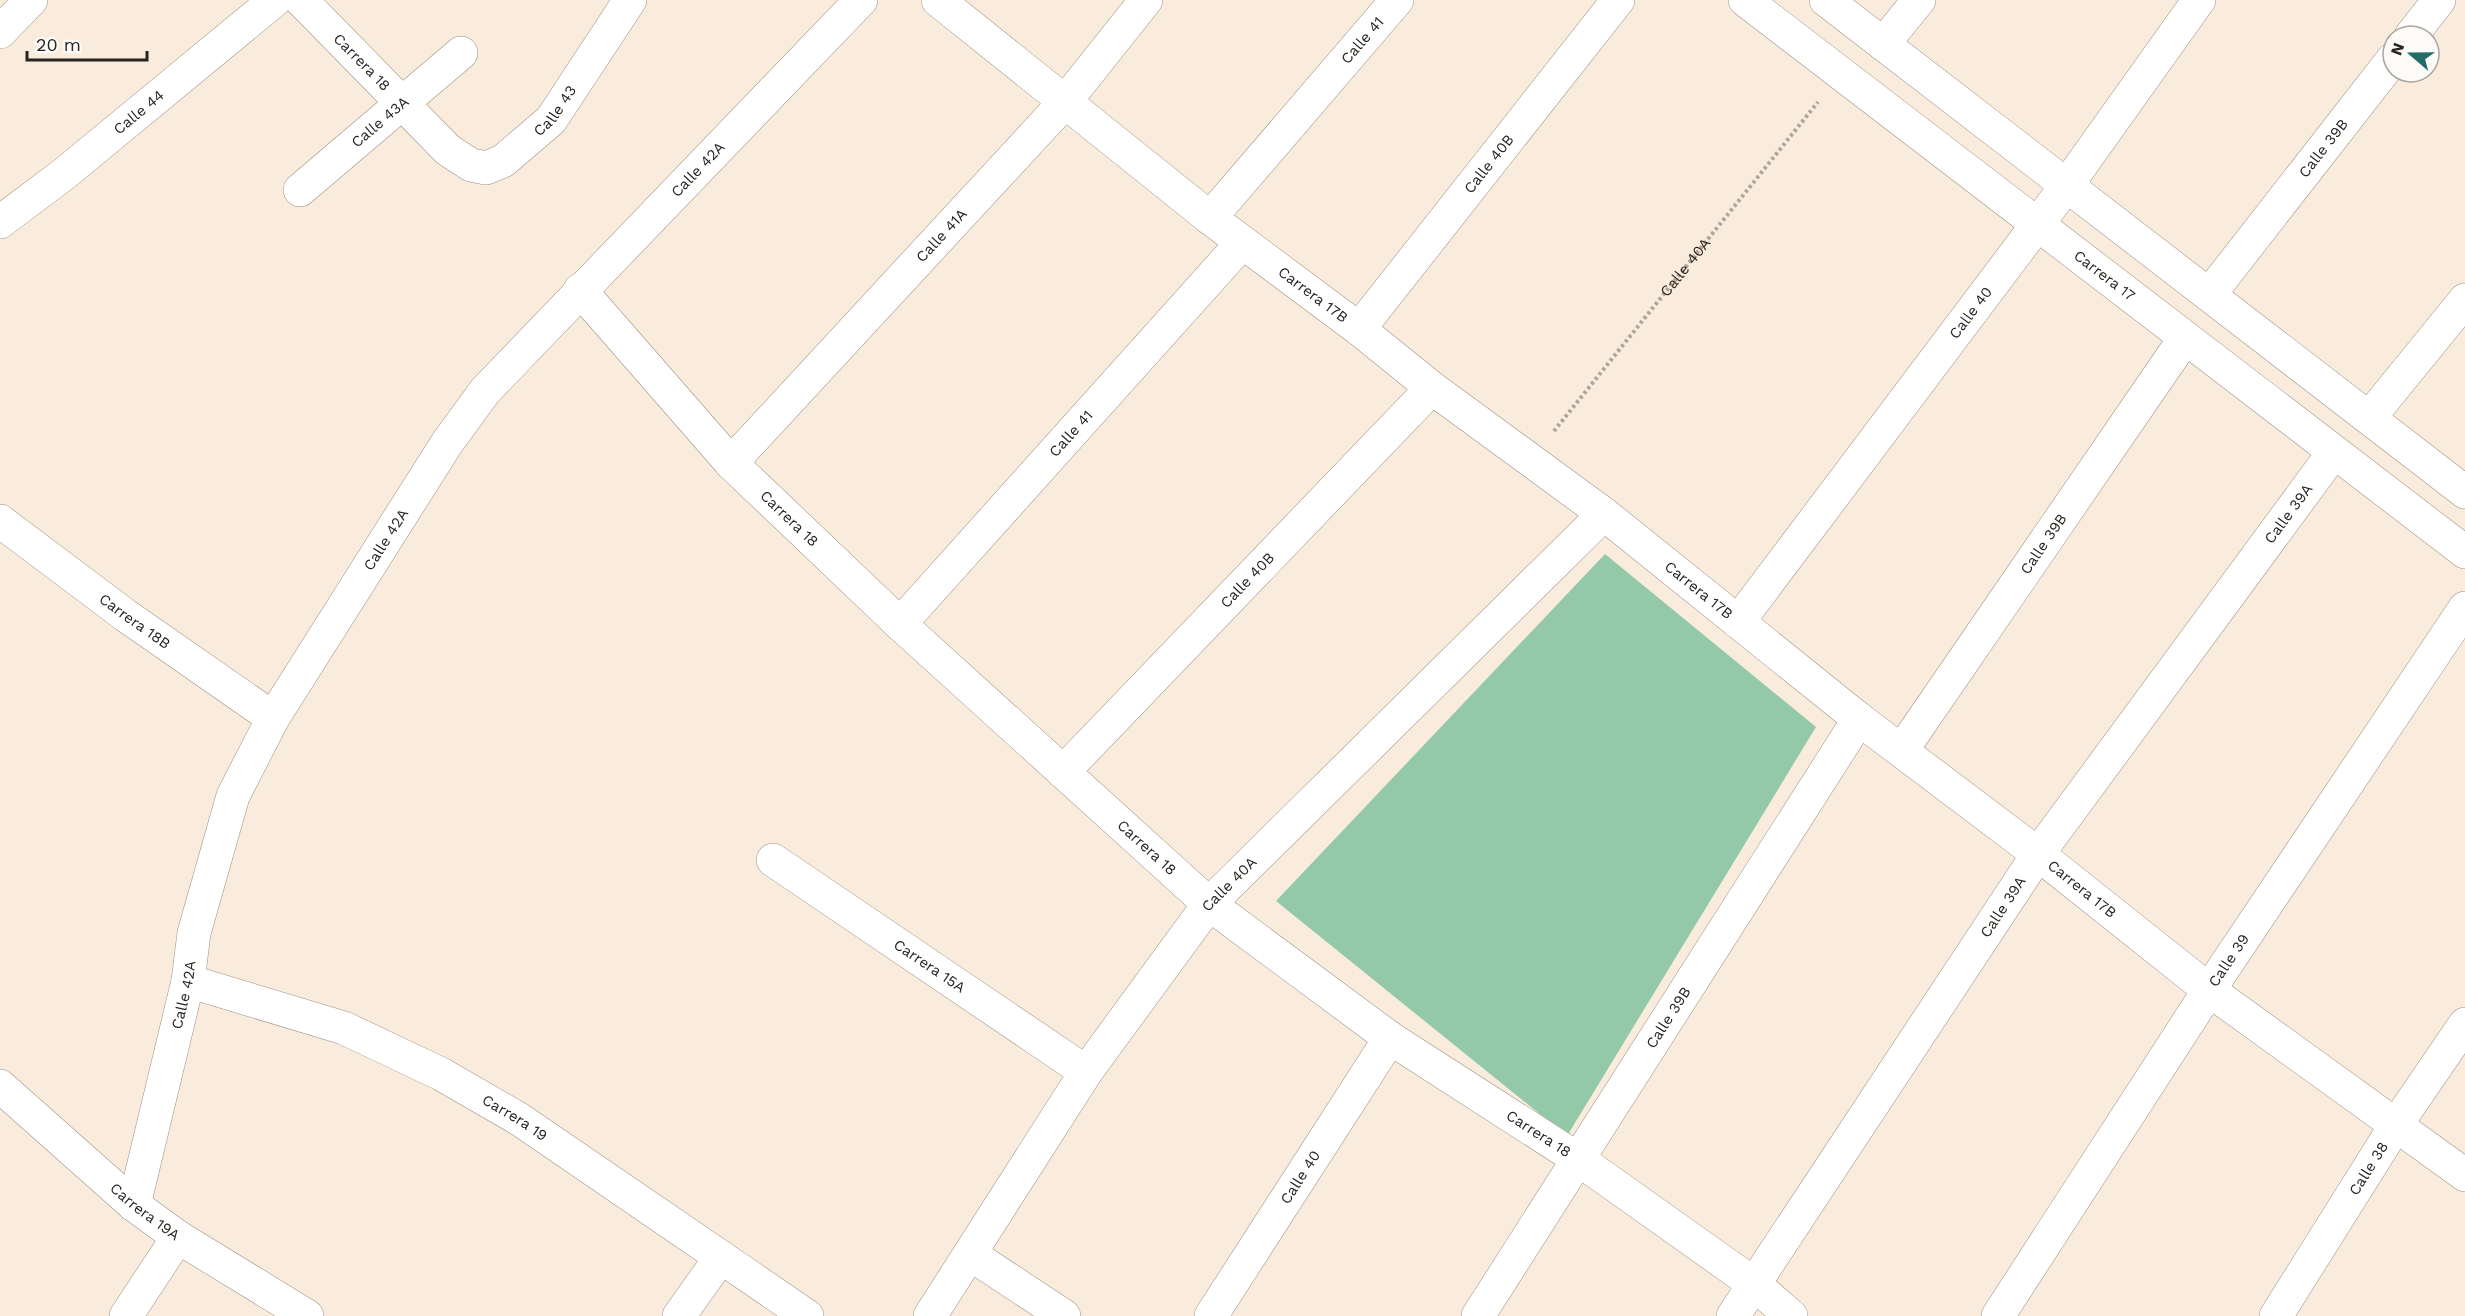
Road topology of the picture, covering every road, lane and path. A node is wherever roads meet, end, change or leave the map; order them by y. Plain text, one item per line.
1 (31, 0) edge
2 (275, 0) edge
3 (301, 0) edge
4 (630, 0) edge
5 (861, 0) edge
6 (938, 0) edge
7 (1146, 0) edge
8 (1396, 0) edge
9 (1618, 0) edge
10 (1745, 0) edge
11 (1826, 0) edge
12 (1919, 0) edge
13 (2199, 0) edge
14 (2439, 0) edge
15 (2420, 24) edge
16 (0, 32) edge
17 (1883, 44) junction
18 (460, 53) dead end
19 (1841, 74) junction
20 (2381, 74) edge
21 (1064, 103) junction
22 (402, 104) junction
23 (448, 150) joint
24 (2067, 185) junction
25 (300, 190) dead end
26 (1210, 218) junction
27 (0, 222) edge
28 (2036, 223) junction
29 (1242, 243) junction
30 (580, 290) junction
31 (2209, 295) junction
32 (2465, 300) edge
33 (1359, 329) junction
34 (2186, 338) junction
35 (1432, 388) junction
36 (2369, 418) junction
37 (2334, 452) junction
38 (1531, 460) junction
39 (731, 464) junction
40 (2465, 492) edge
41 (1604, 514) junction
42 (0, 521) edge
43 (2465, 552) edge
44 (2465, 608) edge
45 (1738, 622) junction
46 (900, 624) junction
47 (273, 718) junction
48 (1858, 718) junction
49 (1902, 750) junction
50 (1063, 772) junction
51 (2038, 854) junction
52 (773, 860) dead end
53 (1209, 904) junction
54 (188, 981) junction
55 (2208, 990) junction
56 (2465, 1024) edge
57 (1390, 1038) junction
58 (1086, 1072) junction
59 (0, 1086) edge
60 (2396, 1125) junction
61 (1578, 1159) junction
62 (2465, 1175) edge
63 (134, 1205) junction
64 (178, 1238) junction
65 (970, 1254) junction
66 (721, 1257) junction
67 (1754, 1284) junction
68 (126, 1316) edge
69 (307, 1316) edge
70 (679, 1316) edge
71 (807, 1316) edge
72 (930, 1316) edge
73 (1064, 1316) edge
74 (1212, 1316) edge
75 (1478, 1316) edge
76 (1732, 1316) edge
77 (1791, 1316) edge
78 (1998, 1316) edge
79 (2276, 1316) edge

1 - 16 street
2 - 27 street, Calle 44
3 - 22 street, Carrera 18
4 - 23 street, Calle 43
5 - 30 street, Calle 42A
6 - 21 street, Carrera 17B
7 - 21 street, Calle 41A
8 - 26 street, Calle 41
9 - 33 street, Calle 40B
10 - 19 street, Carrera 17
11 - 17 street
12 - 17 street
13 - 24 street, Calle 40
14 - 15 street
17 - 24 street
18 - 22 street, Calle 43A
19 - 28 street, Carrera 17
19 - 38 path, Calle 40A
20 - 31 street, Calle 39B
21 - 26 street, Carrera 17B
21 - 39 street, Calle 41A
22 - 23 street, Carrera 18
22 - 25 street, Calle 43A
24 - 28 street, Calle 40
24 - 31 street
26 - 29 street, Carrera 17B
28 - 34 street, Carrera 17
28 - 45 street, Calle 40
29 - 33 street, Carrera 17B
29 - 46 street, Calle 41
30 - 39 street, Carrera 18
30 - 47 street, Calle 42A
31 - 36 street
32 - 36 street
33 - 35 street, Carrera 17B
34 - 37 street, Carrera 17
34 - 49 street, Calle 39B
35 - 38 street, Carrera 17B
35 - 50 street, Calle 40B
36 - 40 street
37 - 43 street, Carrera 17
37 - 51 street, Calle 39A
38 - 41 street, Carrera 17B
39 - 46 street, Carrera 18
41 - 45 street, Carrera 17B
41 - 53 street, Calle 40A
42 - 47 street, Carrera 18B
44 - 55 street, Calle 39
45 - 48 street, Carrera 17B
46 - 50 street, Carrera 18
47 - 54 street, Calle 42A
48 - 49 street, Carrera 17B
48 - 61 street, Calle 39B
49 - 51 street, Carrera 17B
50 - 53 street, Carrera 18
51 - 55 street, Carrera 17B
51 - 67 street, Calle 39A
52 - 58 street, Carrera 15A
53 - 57 street, Carrera 18
53 - 58 street, Calle 40A
54 - 63 street, Calle 42A
54 - 66 street, Carrera 19
55 - 60 street, Carrera 17B
55 - 78 street, Calle 39
56 - 60 street, Calle 38
57 - 61 street, Carrera 18
57 - 74 street, Calle 40
58 - 65 street, Calle 40A
59 - 63 street, Carrera 19A
60 - 62 street, Carrera 17B
60 - 79 street, Calle 38
61 - 67 street, Carrera 18
61 - 75 street, Calle 39B
63 - 64 street, Carrera 19A
64 - 68 street
64 - 69 street, Carrera 19A
65 - 72 street, Calle 40A
65 - 73 street
66 - 70 street
66 - 71 street, Carrera 19
67 - 76 street, Calle 39A
67 - 77 street, Carrera 18

